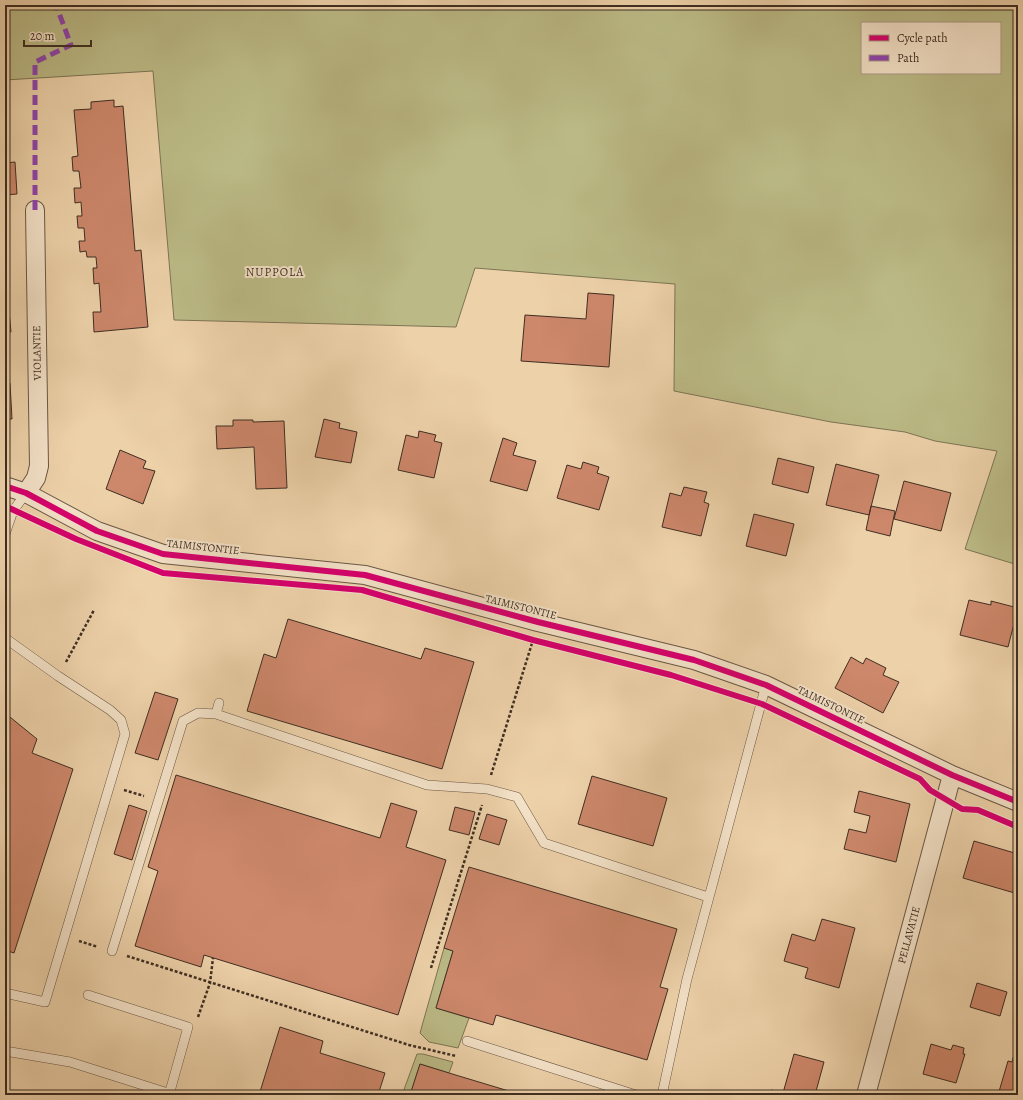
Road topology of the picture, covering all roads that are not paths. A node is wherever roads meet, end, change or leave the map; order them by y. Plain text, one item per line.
1 (34, 210) dead end
2 (5, 486) edge
3 (26, 493) junction
4 (5, 534) edge
5 (5, 638) edge
6 (766, 684) junction
7 (219, 703) dead end
8 (216, 714) junction
9 (952, 775) junction
10 (1018, 802) edge
11 (708, 898) junction
12 (112, 951) road end
13 (5, 993) edge
14 (88, 995) dead end
15 (467, 1041) dead end
16 (5, 1051) edge
17 (168, 1094) edge
18 (870, 1094) edge
19 (636, 1095) edge
20 (662, 1095) edge

1 - 3 street, VIOLANTIE
2 - 3 street, TAIMISTONTIE
3 - 4 lane
3 - 6 street, TAIMISTONTIE
5 - 13 lane
6 - 9 street, TAIMISTONTIE
6 - 11 lane
7 - 8 lane
8 - 11 lane
8 - 12 lane
9 - 10 street, TAIMISTONTIE
9 - 18 street, PELLAVATIE
11 - 20 lane
14 - 17 lane
15 - 19 lane
16 - 17 lane

